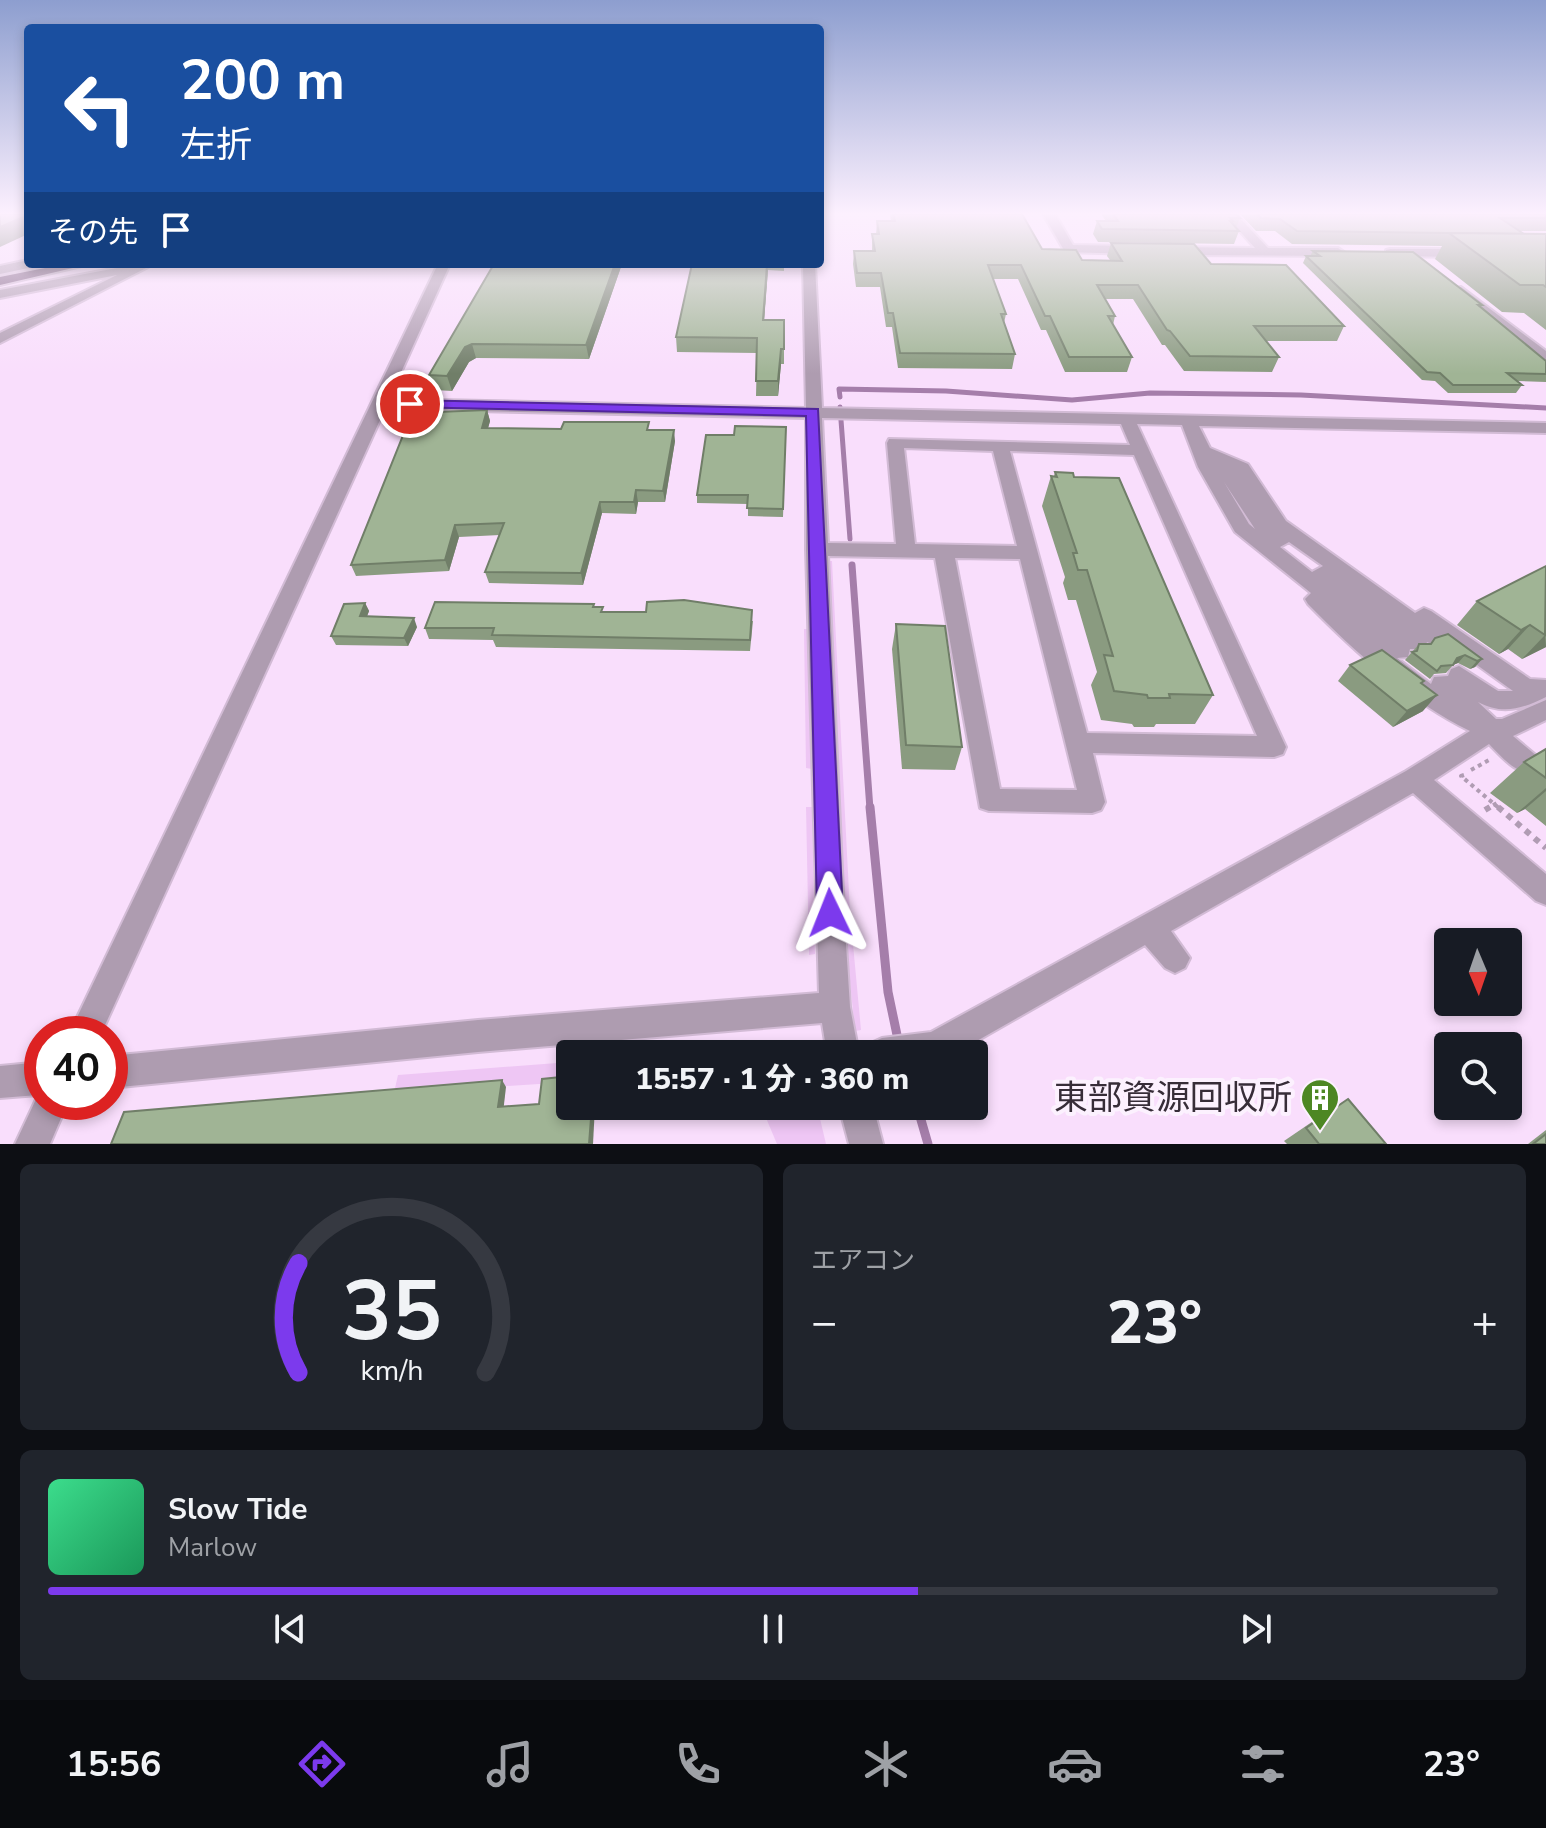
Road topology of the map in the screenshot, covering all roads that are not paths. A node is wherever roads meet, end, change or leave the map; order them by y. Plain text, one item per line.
1 (1432, 267) edge
2 (64, 268) edge
3 (133, 268) edge
4 (142, 268) edge
5 (442, 268) edge
6 (809, 268) edge
7 (1438, 272) edge
8 (0, 281) edge
9 (1450, 282) edge
10 (0, 294) edge
11 (0, 339) edge
12 (1546, 358) edge
13 (379, 404) junction
14 (813, 412) junction
15 (1127, 420) junction
16 (1188, 421) junction
17 (1546, 428) edge
18 (1000, 446) junction
19 (1141, 450) junction
20 (1203, 451) junction
21 (816, 549) junction
22 (906, 551) junction
23 (944, 551) junction
24 (1027, 553) junction
25 (1344, 572) junction
26 (1312, 583) junction
27 (1416, 643) junction
28 (1534, 697) edge
29 (1501, 739) junction
30 (1078, 743) junction
31 (1529, 764) edge
32 (1415, 779) junction
33 (1546, 892) edge
34 (1149, 927) junction
35 (1175, 958) dead end
36 (835, 1007) junction
37 (93, 1016) edge
38 (841, 1040) edge
39 (947, 1040) edge
40 (128, 1070) edge
41 (24, 1080) edge
42 (0, 1082) edge
43 (43, 1120) edge
44 (860, 1120) edge
45 (32, 1144) edge
46 (866, 1144) edge

1 - 7 street
2 - 8 main road
3 - 10 street
4 - 11 street
5 - 13 street
6 - 14 street
9 - 12 street
13 - 14 street
13 - 37 street
14 - 15 street
14 - 21 street
15 - 16 street
15 - 19 street
16 - 17 street
16 - 20 street
18 - 19 street
18 - 22 street
18 - 24 street
19 - 30 street
20 - 25 street
20 - 26 street
20 - 27 street
21 - 22 street
21 - 36 street
22 - 23 street
23 - 24 street
23 - 30 street
24 - 30 street
25 - 27 street
25 - 28 street
26 - 27 street
26 - 29 street
28 - 29 street
28 - 29 street
29 - 31 street
29 - 32 street
32 - 33 street
32 - 34 street
34 - 35 street
34 - 39 street
36 - 38 street
36 - 40 street
41 - 42 street
43 - 45 street
44 - 46 street

